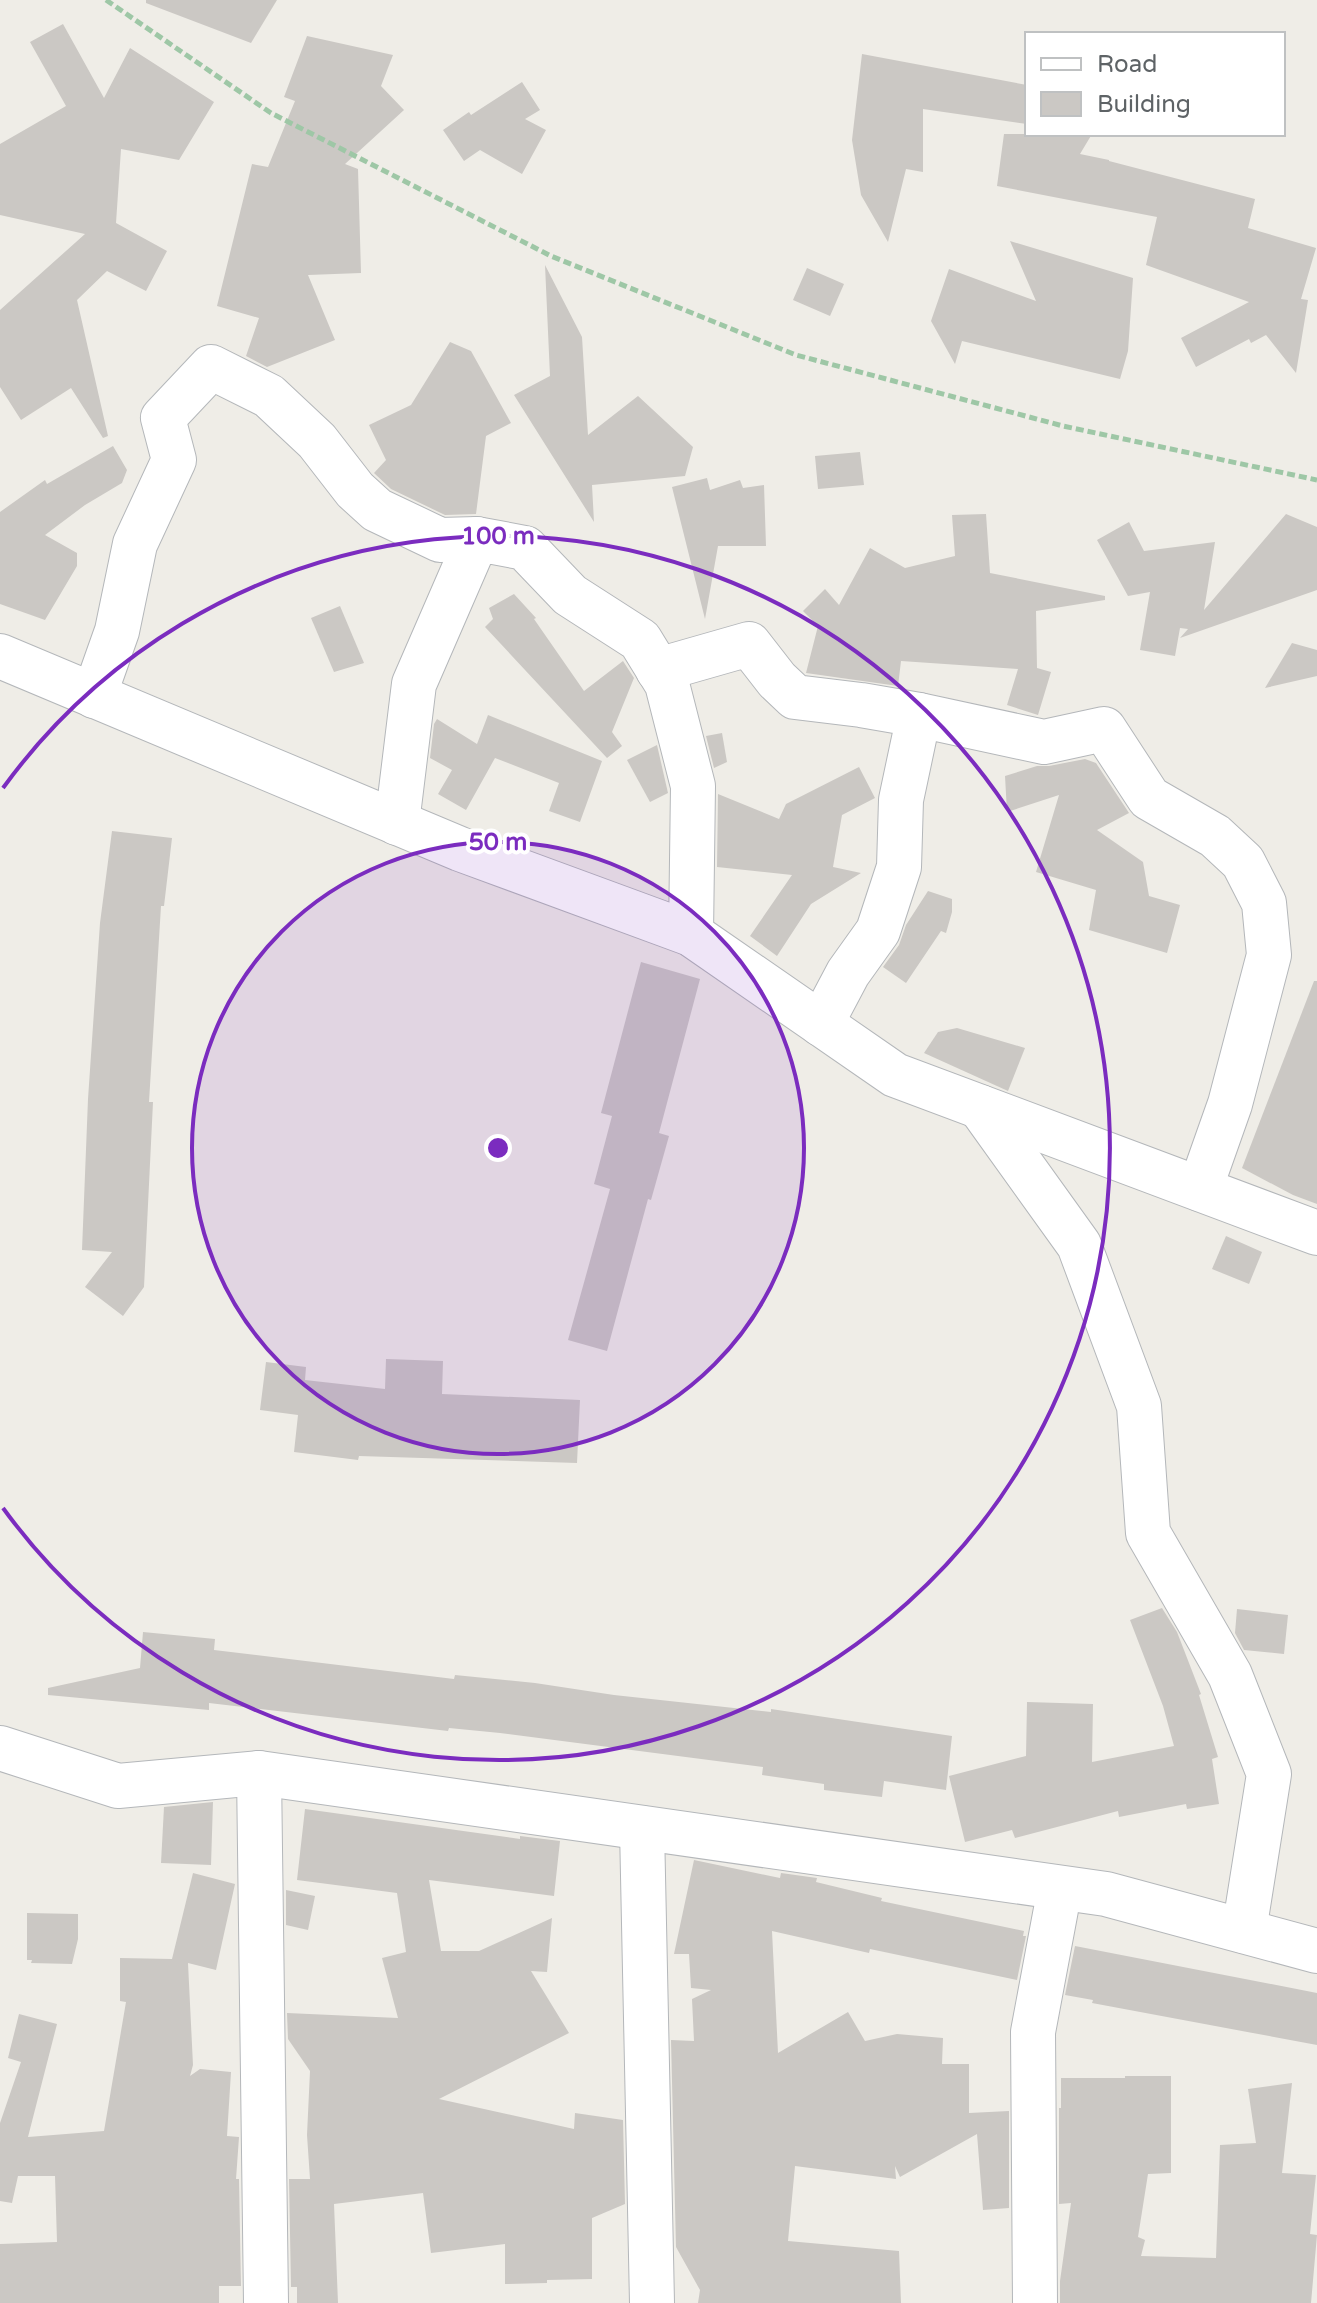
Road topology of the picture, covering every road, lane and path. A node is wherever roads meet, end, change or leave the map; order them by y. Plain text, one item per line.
1 (106, 0) edge
2 (1317, 480) edge
3 (477, 539) junction
4 (0, 656) edge
5 (658, 670) junction
6 (94, 696) junction
7 (919, 715) junction
8 (397, 823) junction
9 (691, 934) junction
10 (821, 1024) junction
11 (980, 1107) junction
12 (1200, 1189) junction
13 (1317, 1233) edge
14 (0, 1748) edge
15 (259, 1773) junction
16 (642, 1828) junction
17 (1060, 1888) junction
18 (1244, 1931) junction
19 (1317, 1951) edge
20 (266, 2303) edge
21 (652, 2303) edge
22 (1035, 2303) edge

1 - 2 path
3 - 5 street
3 - 6 street
3 - 8 street
4 - 6 street
5 - 7 street
5 - 9 street
6 - 8 street
7 - 10 street
7 - 12 street
8 - 9 street
9 - 10 street
10 - 11 street
11 - 12 street
11 - 18 street
12 - 13 street
14 - 15 street
15 - 16 street
15 - 20 street
16 - 17 street
16 - 21 street
17 - 18 street
17 - 22 street
18 - 19 street

